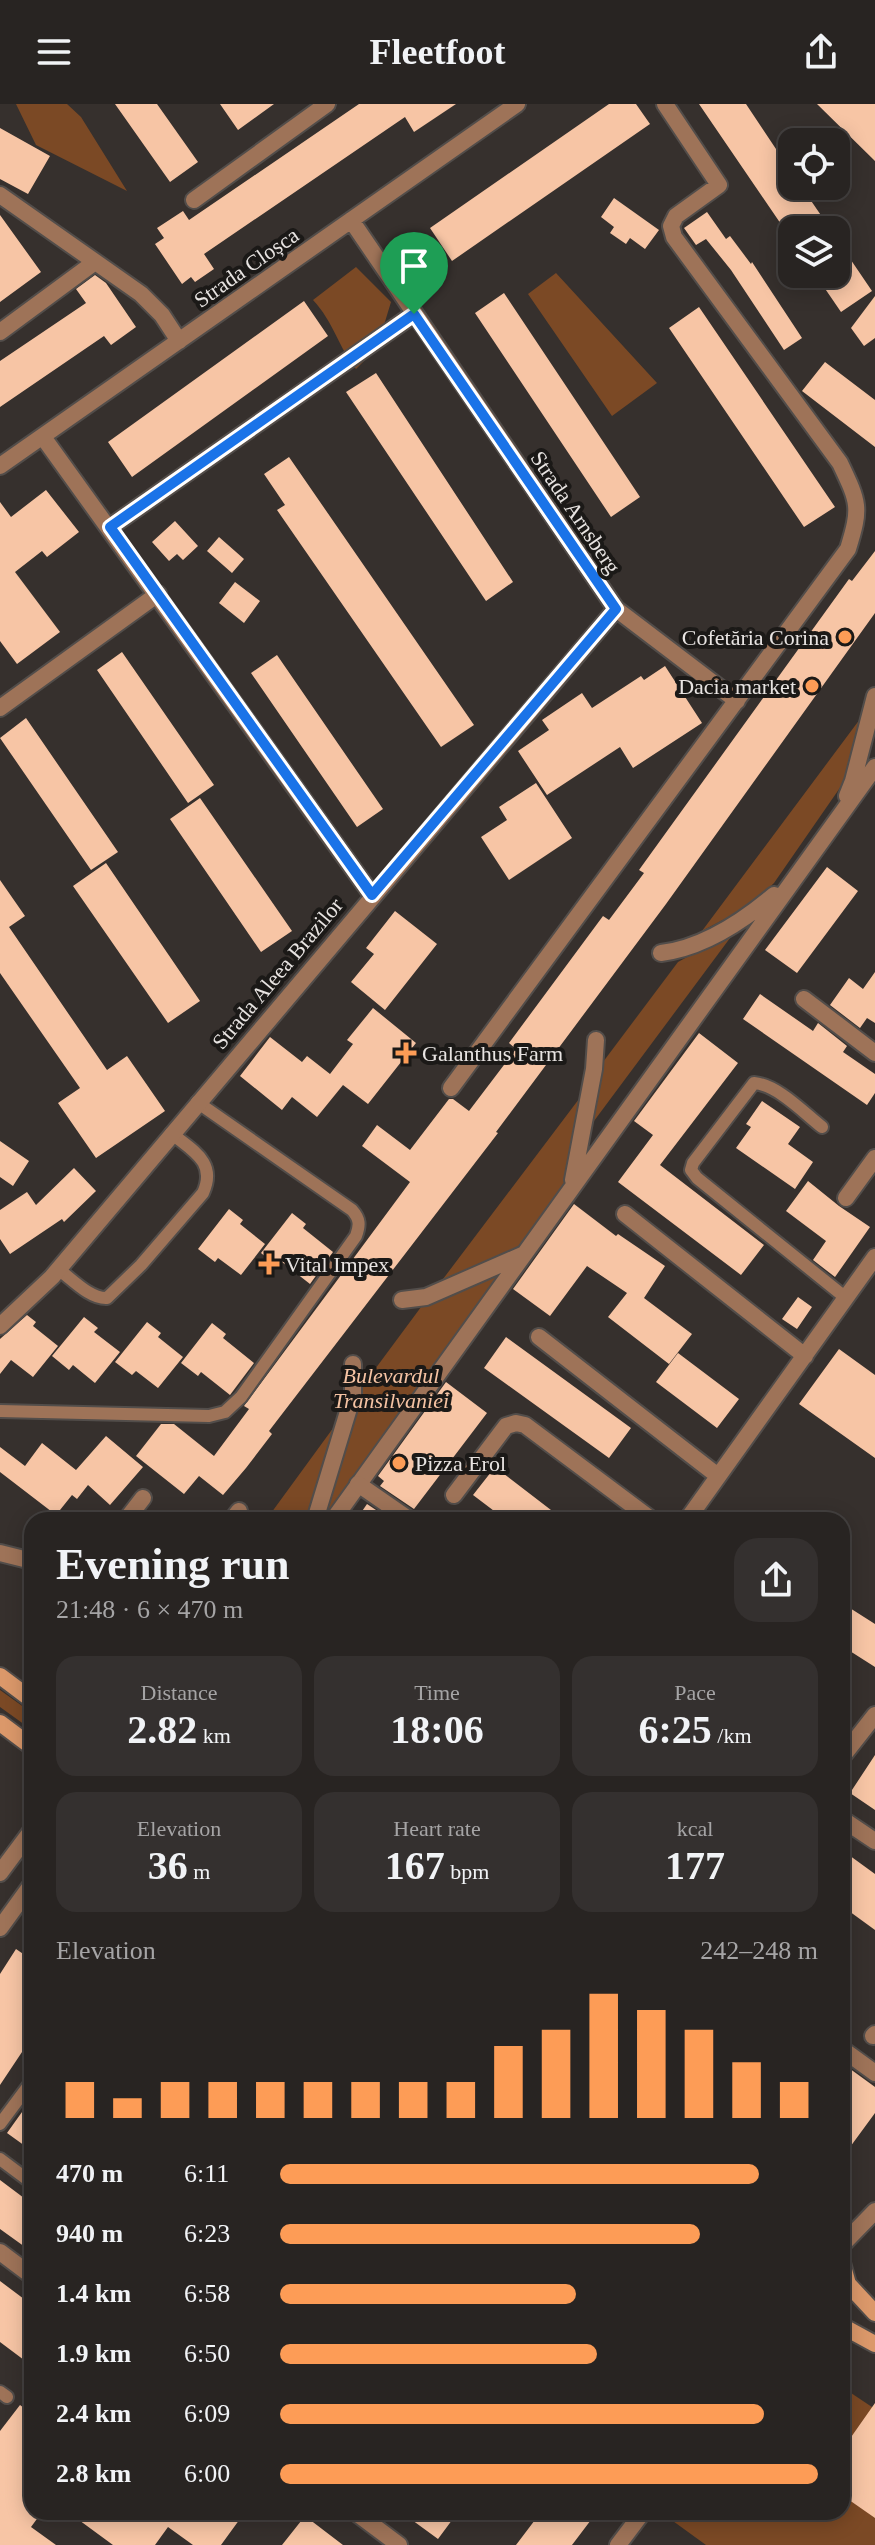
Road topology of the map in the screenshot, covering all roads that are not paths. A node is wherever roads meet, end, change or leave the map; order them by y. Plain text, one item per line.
1 (327, 104) edge
2 (665, 104) edge
3 (505, 107) edge
4 (0, 195) edge
5 (194, 200) dead end
6 (351, 220) junction
7 (95, 262) junction
8 (414, 314) junction
9 (0, 332) edge
10 (179, 341) junction
11 (43, 437) junction
12 (0, 466) edge
13 (110, 527) junction
14 (158, 594) junction
15 (616, 609) junction
16 (875, 696) edge
17 (737, 701) junction
18 (0, 708) edge
19 (875, 767) edge
20 (838, 816) junction
21 (794, 878) junction
22 (372, 895) junction
23 (661, 953) dead end
24 (804, 999) dead end
25 (596, 1040) dead end
26 (875, 1053) edge
27 (451, 1088) dead end
28 (197, 1102) junction
29 (822, 1127) dead end
30 (171, 1133) junction
31 (875, 1158) edge
32 (572, 1186) junction
33 (846, 1198) dead end
34 (625, 1214) dead end
35 (523, 1254) junction
36 (875, 1257) edge
37 (58, 1269) junction
38 (846, 1298) junction
39 (402, 1300) dead end
40 (0, 1326) edge
41 (539, 1337) dead end
42 (805, 1356) junction
43 (353, 1364) dead end
44 (0, 1411) edge
45 (718, 1476) junction
46 (358, 1484) junction
47 (454, 1495) dead end
48 (143, 1498) dead end
49 (132, 1512) edge
50 (317, 1512) edge
51 (339, 1512) edge
52 (398, 1512) edge
53 (641, 1512) edge
54 (693, 1512) edge
55 (0, 1553) edge
56 (24, 1559) edge
57 (0, 1676) edge
58 (24, 1694) edge
59 (875, 1715) edge
60 (0, 1723) edge
61 (24, 1741) edge
62 (850, 1747) edge
63 (850, 1824) edge
64 (24, 1841) edge
65 (875, 1841) edge
66 (0, 1873) edge
67 (24, 1895) edge
68 (0, 1928) edge
69 (850, 2055) edge
70 (875, 2073) edge
71 (24, 2092) edge
72 (0, 2124) edge
73 (0, 2159) edge
74 (24, 2177) edge
75 (875, 2211) edge
76 (850, 2237) edge
77 (0, 2252) edge
78 (24, 2270) edge
79 (850, 2286) edge
80 (875, 2313) edge
81 (850, 2330) edge
82 (875, 2344) edge
83 (366, 2520) edge
84 (637, 2520) edge
85 (399, 2545) edge
86 (618, 2545) edge

1 - 5 street
2 - 17 street
3 - 6 street, Strada Cloșca
4 - 7 street
6 - 8 street, Strada Arnsberg
6 - 10 street, Strada Cloșca
7 - 9 street
7 - 10 street
8 - 13 street
8 - 15 street, Strada Arnsberg
10 - 11 street, Strada Cloșca
11 - 12 street, Strada Cloșca
11 - 13 street
13 - 14 street
14 - 18 street
14 - 22 street
15 - 17 street, Strada Arnsberg
15 - 22 street, Strada Aleea Brazilor
16 - 20 street
17 - 27 street
19 - 20 street
20 - 21 street
21 - 23 street
21 - 32 street
22 - 28 street, Strada Aleea Brazilor
24 - 26 street
25 - 32 street
28 - 30 street, Strada Aleea Brazilor
28 - 44 lane
29 - 38 lane
30 - 37 street, Strada Aleea Brazilor
30 - 37 lane
31 - 33 street
32 - 35 street
34 - 42 street
35 - 39 street
35 - 46 street
36 - 38 street
37 - 40 street, Strada Aleea Brazilor
38 - 42 street
41 - 45 street
42 - 45 street
43 - 50 street
45 - 54 street
46 - 51 street
46 - 52 street
47 - 53 street
48 - 49 street
55 - 56 street
57 - 58 main road
59 - 62 street
60 - 61 main road
63 - 65 street
64 - 66 street
67 - 68 street
69 - 70 street
71 - 72 lane
73 - 74 lane
75 - 76 street
77 - 78 street
79 - 80 main road
81 - 82 main road
83 - 85 street
84 - 86 street

